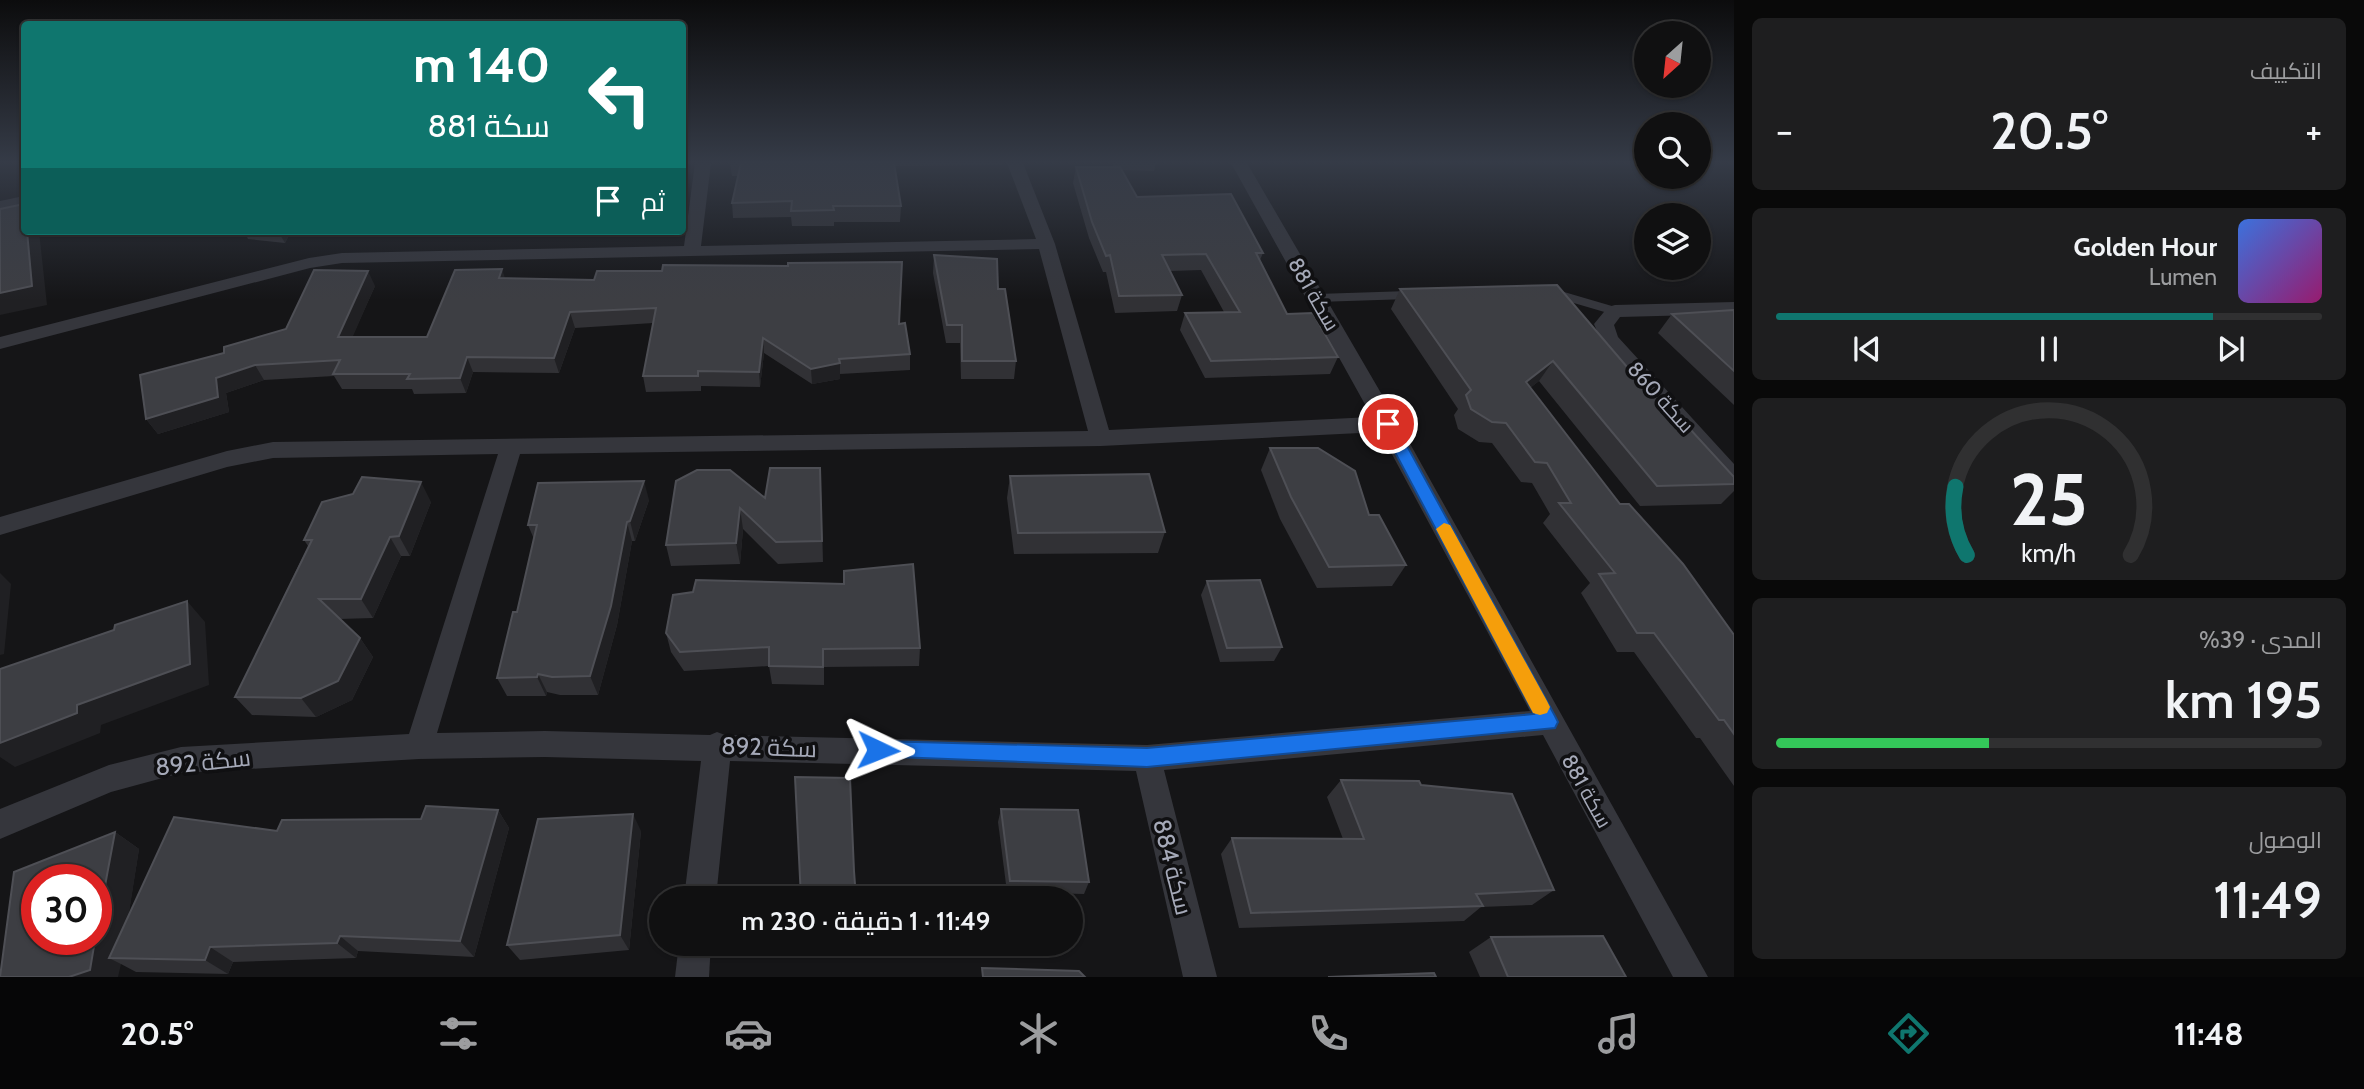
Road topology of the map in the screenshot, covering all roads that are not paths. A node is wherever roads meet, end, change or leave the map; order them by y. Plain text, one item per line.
1 (697, 209) edge
2 (1032, 209) edge
3 (1265, 209) edge
4 (1046, 244) junction
5 (692, 250) junction
6 (1542, 290) edge
7 (1423, 294) edge
8 (1317, 298) junction
9 (1734, 308) edge
10 (1615, 311) junction
11 (0, 343) edge
12 (1388, 424) junction
13 (1101, 438) junction
14 (512, 446) junction
15 (1734, 478) edge
16 (0, 526) edge
17 (1548, 722) junction
18 (717, 745) junction
19 (419, 746) junction
20 (1147, 758) junction
21 (0, 824) edge
22 (701, 886) edge
23 (693, 956) edge
24 (691, 977) edge
25 (1200, 977) edge
26 (1691, 977) edge

1 - 5 street
2 - 4 street
3 - 8 street, سكة 881
4 - 5 street
4 - 13 street
5 - 11 street
6 - 10 lane
7 - 8 lane
8 - 12 street, سكة 881
9 - 10 street
10 - 15 street, سكة 860
12 - 13 street
12 - 17 street, سكة 881
13 - 14 street
14 - 16 street
14 - 19 street
17 - 20 street, سكة 892
17 - 26 street, سكة 881
18 - 19 street, سكة 892
18 - 20 street, سكة 892
18 - 22 street
19 - 21 street, سكة 892
20 - 25 street, سكة 884
23 - 24 street

